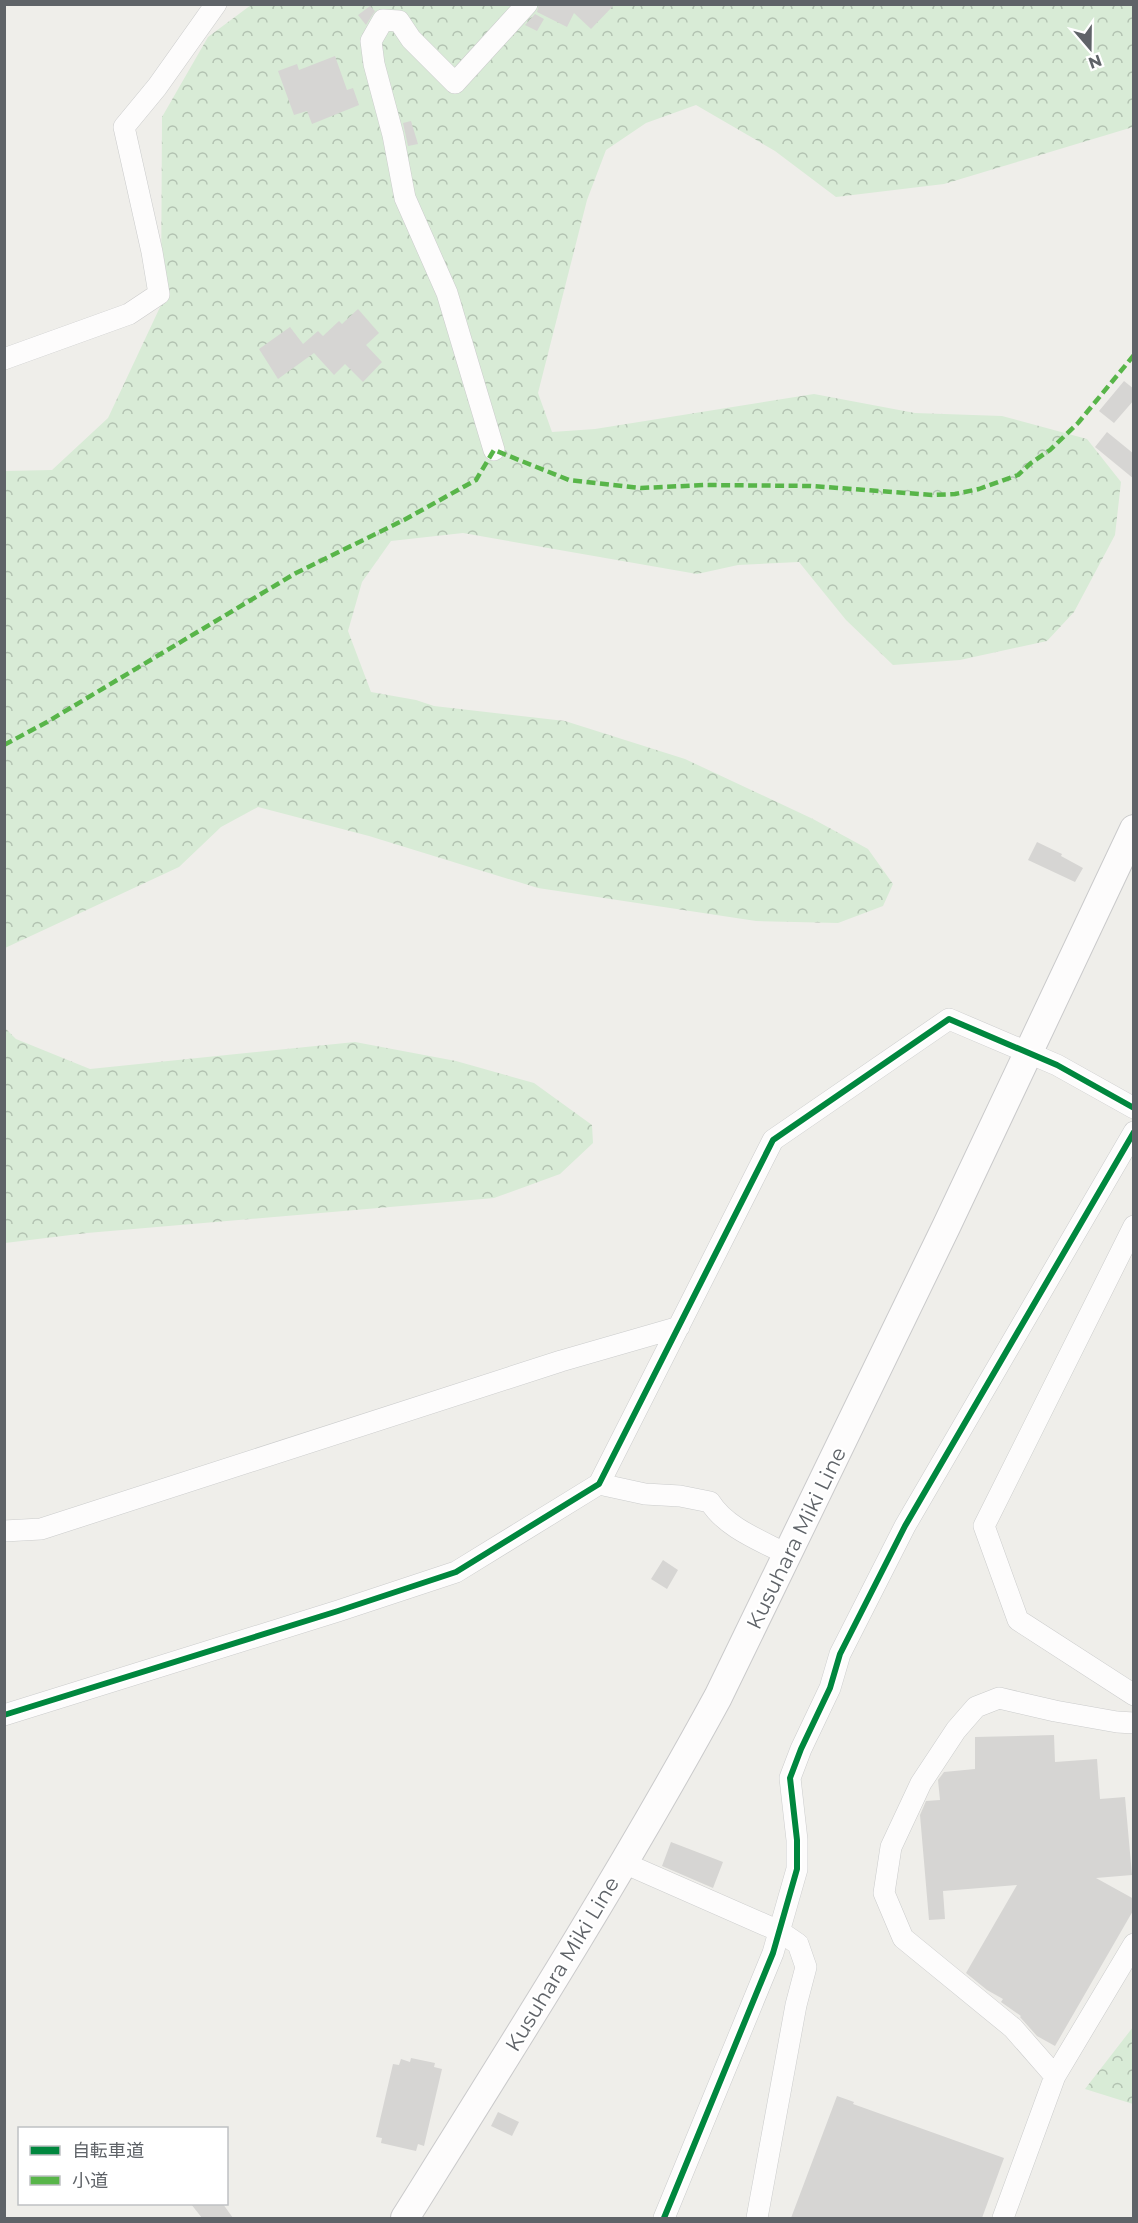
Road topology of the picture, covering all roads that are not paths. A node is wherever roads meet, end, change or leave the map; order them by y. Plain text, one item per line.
1 (216, 4) edge
2 (527, 4) edge
3 (4, 359) edge
4 (494, 450) dead end
5 (1134, 829) edge
6 (1028, 1052) junction
7 (1134, 1108) edge
8 (1134, 1132) edge
9 (1134, 1226) edge
10 (679, 1327) junction
11 (599, 1485) junction
12 (4, 1531) edge
13 (788, 1555) junction
14 (1134, 1695) edge
15 (4, 1715) edge
16 (1134, 1723) edge
17 (624, 1863) junction
18 (779, 1931) junction
19 (1134, 1944) edge
20 (1055, 2076) junction
21 (405, 2218) edge
22 (664, 2218) edge
23 (757, 2218) edge
24 (1003, 2218) edge

1 - 3 street
2 - 4 street
5 - 6 main road, Kusuhara Miki Line
6 - 7 street
6 - 10 street
6 - 13 main road, Kusuhara Miki Line
8 - 18 street
9 - 14 street
10 - 11 street
10 - 12 street
11 - 13 street
11 - 15 street
13 - 17 main road, Kusuhara Miki Line
16 - 20 street
17 - 18 street
17 - 21 main road, Kusuhara Miki Line
18 - 22 street
18 - 23 street
19 - 20 street
20 - 24 street

